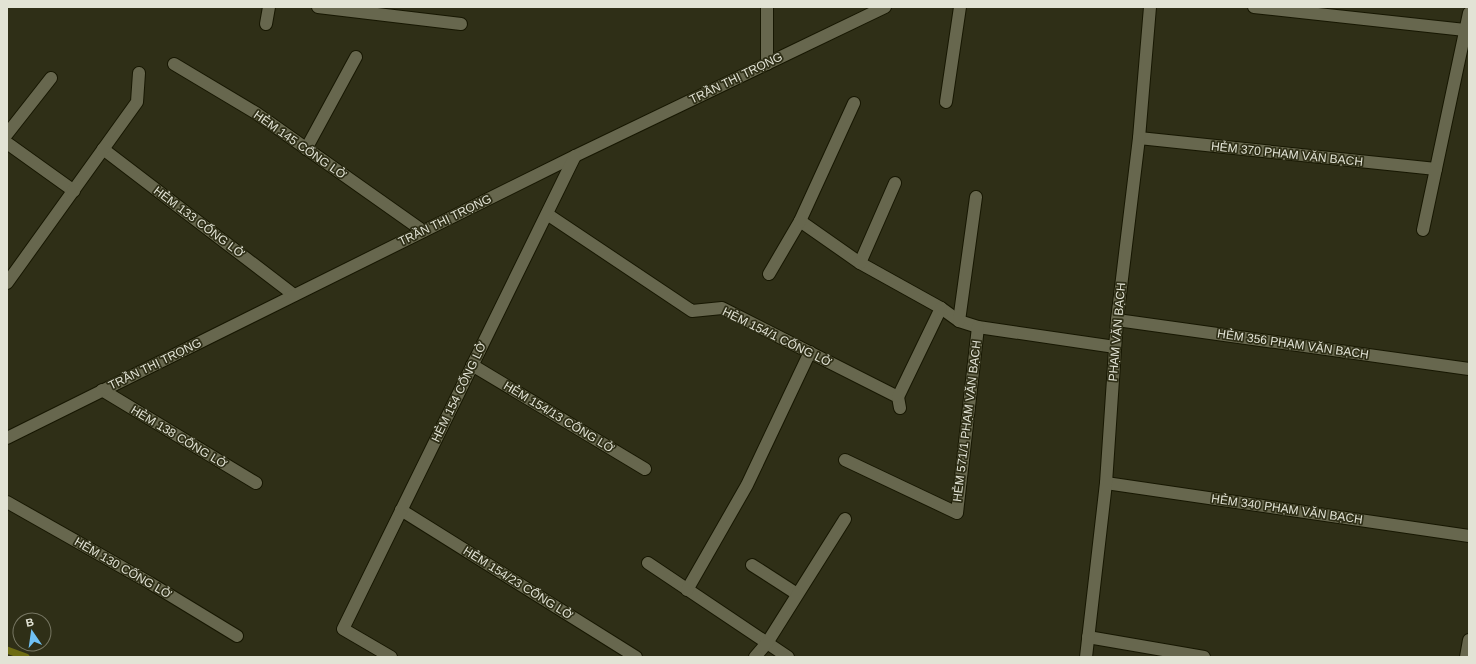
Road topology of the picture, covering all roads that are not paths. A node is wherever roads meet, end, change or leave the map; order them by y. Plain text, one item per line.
1 (269, 7) edge
2 (318, 7) edge
3 (767, 7) edge
4 (885, 7) edge
5 (960, 7) edge
6 (1150, 7) edge
7 (1254, 7) edge
8 (1469, 13) edge
9 (266, 24) dead end
10 (461, 24) dead end
11 (1465, 30) junction
12 (356, 57) dead end
13 (174, 64) dead end
14 (767, 64) junction
15 (139, 74) dead end
16 (51, 78) dead end
17 (946, 102) dead end
18 (854, 103) dead end
19 (7, 134) edge
20 (1139, 138) junction
21 (7, 143) edge
22 (103, 149) junction
23 (306, 149) junction
24 (575, 156) junction
25 (1436, 169) junction
26 (895, 183) dead end
27 (74, 191) junction
28 (976, 197) dead end
29 (547, 214) junction
30 (800, 221) junction
31 (1422, 230) dead end
32 (423, 231) junction
33 (860, 263) junction
34 (769, 274) dead end
35 (7, 283) edge
36 (294, 295) junction
37 (941, 308) junction
38 (959, 320) junction
39 (1117, 320) junction
40 (978, 327) junction
41 (1115, 348) junction
42 (810, 352) junction
43 (472, 365) junction
44 (1469, 369) edge
45 (102, 390) junction
46 (7, 438) edge
47 (845, 460) dead end
48 (645, 469) dead end
49 (256, 483) dead end
50 (1106, 483) junction
51 (7, 502) edge
52 (401, 510) junction
53 (845, 519) dead end
54 (1469, 536) edge
55 (648, 563) dead end
56 (752, 565) dead end
57 (687, 590) junction
58 (797, 594) junction
59 (237, 636) dead end
60 (1088, 637) junction
61 (1469, 640) edge
62 (767, 643) junction
63 (391, 657) edge
64 (636, 657) edge
65 (755, 657) edge
66 (788, 657) edge
67 (1086, 657) edge
68 (1204, 657) edge
69 (1466, 657) edge

1 - 9 street
2 - 10 street
3 - 14 street
4 - 14 street, TRẦN THỊ TRỌNG
5 - 17 street
6 - 20 street, PHẠM VĂN BẠCH
7 - 11 street
8 - 11 street
11 - 25 street
12 - 23 street
13 - 23 street, HẺM 145 CỐNG LỞ
14 - 24 street, TRẦN THỊ TRỌNG
15 - 22 street
16 - 19 street
18 - 30 street
20 - 25 street, HẺM 370 PHẠM VĂN BẠCH
20 - 39 street, PHẠM VĂN BẠCH
21 - 27 street
22 - 27 street
22 - 36 street, HẺM 133 CỐNG LỞ
23 - 32 street, HẺM 145 CỐNG LỞ
24 - 29 street, HẺM 154 CỐNG LỞ
24 - 32 street, TRẦN THỊ TRỌNG
25 - 31 street
26 - 33 street
27 - 35 street
28 - 38 street
29 - 42 street, HẺM 154/1 CỐNG LỞ
29 - 43 street, HẺM 154 CỐNG LỞ
30 - 33 street
30 - 34 street
32 - 36 street, TRẦN THỊ TRỌNG
33 - 37 street
36 - 45 street, TRẦN THỊ TRỌNG
37 - 38 street
37 - 42 street, HẺM 154/1 CỐNG LỞ
38 - 40 street
39 - 41 street, PHẠM VĂN BẠCH
39 - 44 street, HẺM 356 PHẠM VĂN BẠCH
40 - 41 street
40 - 47 street, HẺM 571/1 PHẠM VĂN BẠCH
41 - 50 street, PHẠM VĂN BẠCH
42 - 57 street
43 - 48 street, HẺM 154/13 CỐNG LỞ
43 - 52 street, HẺM 154 CỐNG LỞ
45 - 46 street, TRẦN THỊ TRỌNG
45 - 49 street, HẺM 138 CỐNG LỞ
50 - 54 street, HẺM 340 PHẠM VĂN BẠCH
50 - 60 street, PHẠM VĂN BẠCH
51 - 59 street, HẺM 130 CỐNG LỞ
52 - 63 street, HẺM 154 CỐNG LỞ
52 - 64 street, HẺM 154/23 CỐNG LỞ
53 - 58 street
55 - 57 street
56 - 58 street
57 - 62 street
58 - 62 street
60 - 67 street, PHẠM VĂN BẠCH
60 - 68 street
61 - 69 street
62 - 65 street
62 - 66 street

